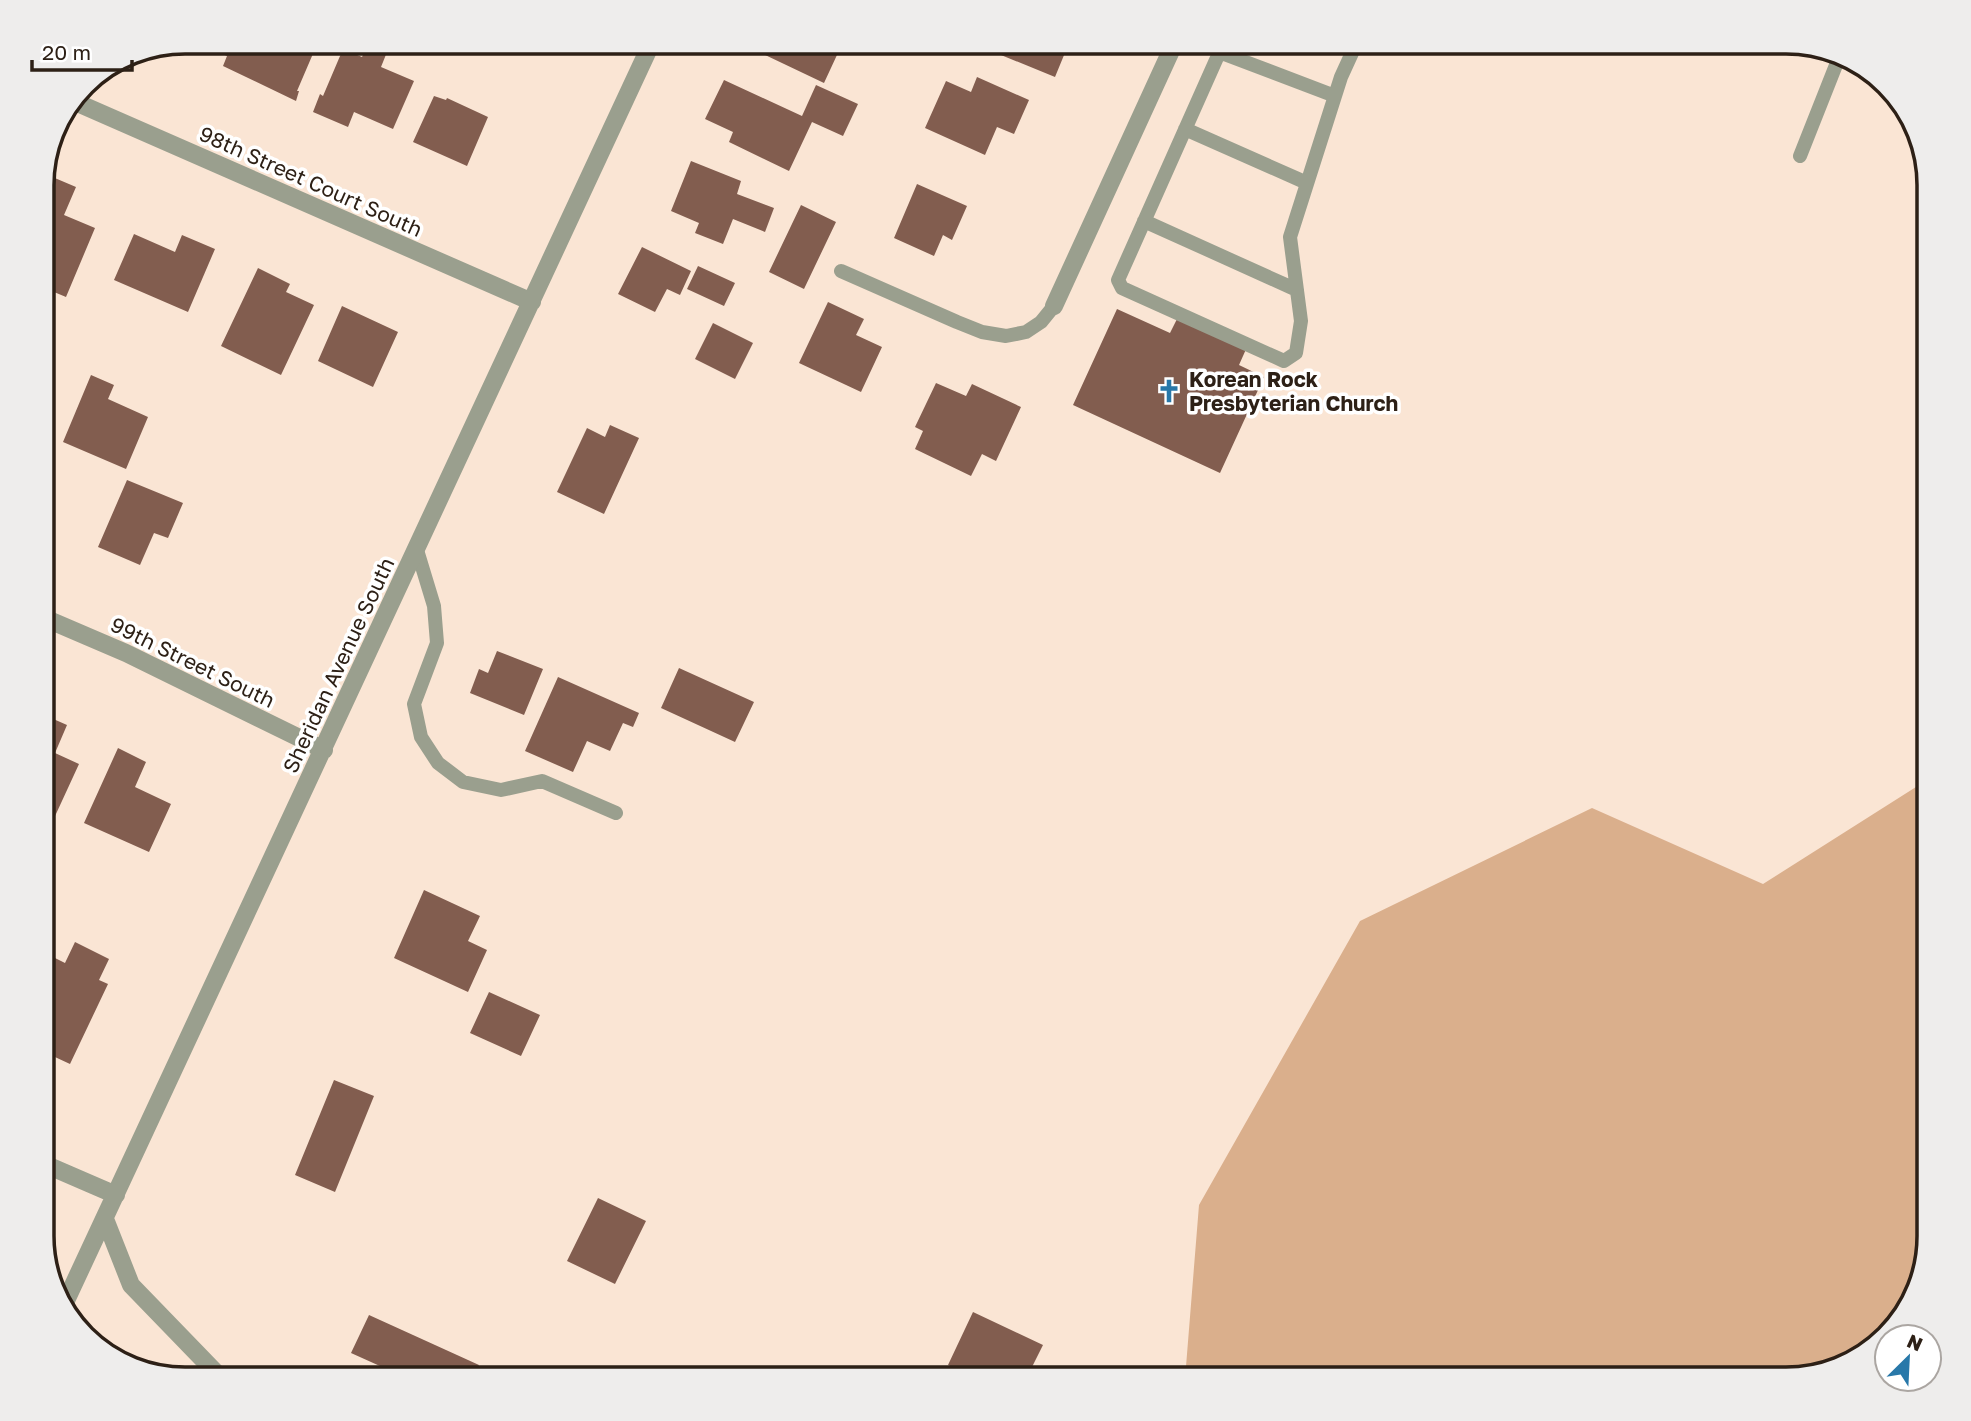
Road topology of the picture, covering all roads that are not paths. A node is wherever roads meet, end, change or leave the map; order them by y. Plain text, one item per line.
1 (1169, 54) edge
2 (1219, 54) edge
3 (1239, 54) edge
4 (1351, 54) edge
5 (646, 55) edge
6 (1836, 65) edge
7 (1335, 96) junction
8 (82, 105) edge
9 (1185, 130) junction
10 (1800, 156) dead end
11 (1307, 183) junction
12 (1144, 221) junction
13 (841, 271) dead end
14 (1297, 290) junction
15 (531, 302) junction
16 (1054, 306) joint
17 (416, 550) junction
18 (55, 623) edge
19 (324, 750) junction
20 (615, 813) dead end
21 (55, 1169) edge
22 (116, 1195) junction
23 (105, 1219) junction
24 (69, 1295) edge
25 (210, 1367) edge

1 - 16 street
2 - 9 lane
3 - 7 lane
4 - 7 lane
5 - 15 street, Sheridan Avenue South
6 - 10 lane
7 - 11 lane
8 - 15 street, 98th Street Court South
9 - 11 lane
9 - 12 lane
11 - 14 lane
12 - 14 lane
12 - 14 lane
13 - 16 lane
15 - 17 street, Sheridan Avenue South
17 - 19 street, Sheridan Avenue South
17 - 20 lane
18 - 19 street, 99th Street South
19 - 22 street, Sheridan Avenue South
21 - 22 street
22 - 23 street, Sheridan Avenue South
23 - 24 street, Sheridan Avenue South
23 - 25 street

